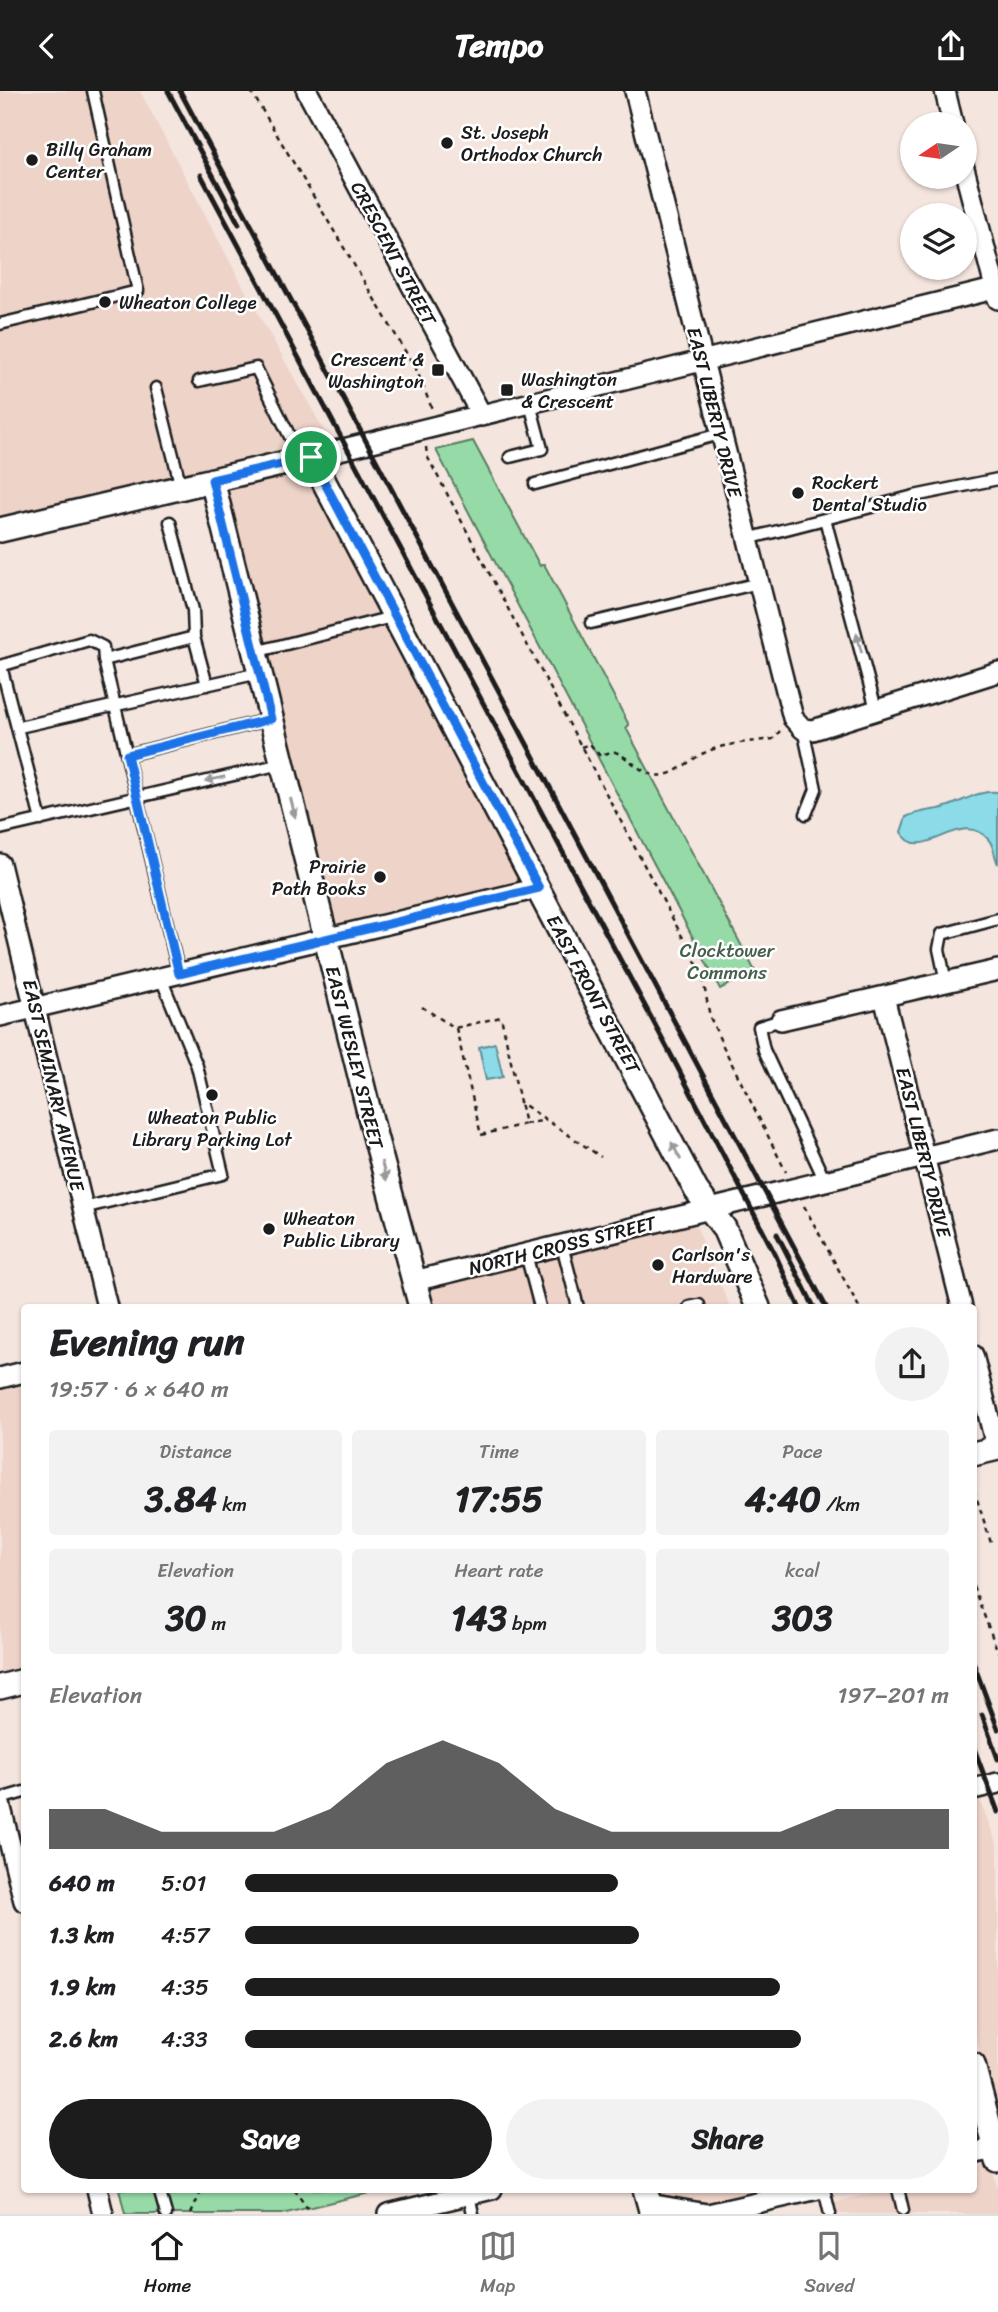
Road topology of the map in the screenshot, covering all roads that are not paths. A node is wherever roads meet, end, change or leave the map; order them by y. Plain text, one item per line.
1 (93, 91) edge
2 (307, 91) edge
3 (635, 91) edge
4 (945, 91) edge
5 (950, 112) edge
6 (970, 189) edge
7 (997, 292) edge
8 (0, 324) edge
9 (702, 360) junction
10 (199, 381) dead end
11 (156, 388) dead end
12 (530, 404) junction
13 (482, 416) junction
14 (720, 434) junction
15 (510, 457) dead end
16 (306, 458) junction
17 (998, 479) edge
18 (212, 480) junction
19 (535, 484) dead end
20 (181, 488) junction
21 (825, 519) junction
22 (170, 522) dead end
23 (0, 530) edge
24 (747, 539) junction
25 (759, 583) junction
26 (396, 616) junction
27 (591, 623) dead end
28 (194, 637) junction
29 (104, 660) junction
30 (257, 662) junction
31 (1, 666) edge
32 (998, 673) edge
33 (207, 685) junction
34 (115, 706) junction
35 (876, 709) junction
36 (271, 719) junction
37 (798, 724) junction
38 (19, 727) junction
39 (127, 755) junction
40 (282, 763) junction
41 (137, 797) junction
42 (806, 814) dead end
43 (41, 820) junction
44 (0, 829) edge
45 (0, 864) edge
46 (539, 888) junction
47 (998, 919) edge
48 (326, 939) junction
49 (998, 970) edge
50 (170, 976) junction
51 (946, 982) junction
52 (884, 997) junction
53 (35, 1008) junction
54 (0, 1016) edge
55 (781, 1020) joint
56 (998, 1139) edge
57 (925, 1156) junction
58 (825, 1181) junction
59 (83, 1208) junction
60 (711, 1209) junction
61 (562, 1245) junction
62 (526, 1254) junction
63 (414, 1281) junction
64 (106, 1304) edge
65 (420, 1304) edge
66 (539, 1304) edge
67 (577, 1304) edge
68 (757, 1304) edge
69 (961, 1304) edge
70 (977, 1371) edge
71 (21, 1373) edge
72 (0, 1378) edge
73 (997, 1450) edge
74 (977, 1453) edge
75 (21, 1682) edge
76 (0, 1687) edge
77 (998, 1783) edge
78 (977, 1788) edge
79 (21, 1793) edge
80 (0, 1801) edge
81 (21, 1888) edge
82 (977, 2084) edge
83 (991, 2152) edge
84 (98, 2193) edge
85 (160, 2193) edge
86 (486, 2193) edge
87 (800, 2193) edge
88 (825, 2193) edge
89 (899, 2193) edge
90 (434, 2196) edge
91 (649, 2202) edge
92 (471, 2204) edge
93 (903, 2210) dead end
94 (103, 2214) edge
95 (166, 2214) edge
96 (388, 2214) edge
97 (707, 2214) edge
98 (830, 2214) edge

1 - 8 lane
2 - 13 street, CRESCENT STREET
3 - 9 street, EAST LIBERTY DRIVE
4 - 5 street
6 - 7 street
7 - 9 street
9 - 12 street
9 - 14 street, EAST LIBERTY DRIVE
10 - 16 lane
11 - 20 lane
12 - 13 street
12 - 15 lane
13 - 16 street
14 - 19 lane
14 - 24 street, EAST LIBERTY DRIVE
16 - 18 street
16 - 26 street, EAST FRONT STREET
17 - 21 lane
18 - 20 street
18 - 30 street, EAST WESLEY STREET
20 - 23 street
21 - 24 lane
35 -> 21 lane
22 - 28 lane
24 - 25 street, EAST LIBERTY DRIVE
25 - 27 lane
25 - 37 street, EAST LIBERTY DRIVE
26 - 30 lane
26 - 46 street, EAST FRONT STREET
28 - 29 lane
28 - 33 lane
29 - 31 lane
29 - 34 lane
30 - 33 lane
30 - 36 street, EAST WESLEY STREET
31 - 38 lane
32 - 35 street
33 - 34 lane
34 - 38 lane
34 - 39 lane
35 - 37 street
36 - 39 lane
36 - 40 street, EAST WESLEY STREET
37 - 42 lane
38 - 43 lane
39 - 41 lane
40 -> 41 lane
40 -> 48 street, EAST WESLEY STREET
41 - 43 lane
41 - 50 lane
43 - 44 lane
45 - 53 street, EAST SEMINARY AVENUE
46 - 48 street
60 -> 46 street, EAST FRONT STREET
47 - 51 lane
48 - 50 street
48 -> 63 street, EAST WESLEY STREET
49 - 51 street
50 - 53 street
50 - 59 lane
51 - 52 street
52 - 55 street
52 - 57 street, EAST LIBERTY DRIVE
53 - 54 street
53 - 59 street, EAST SEMINARY AVENUE
55 - 58 lane
56 - 57 street, NORTH CROSS STREET
57 - 58 street, NORTH CROSS STREET
57 - 69 street, EAST LIBERTY DRIVE
58 - 60 street, NORTH CROSS STREET
59 - 64 street, EAST SEMINARY AVENUE
60 - 61 street, NORTH CROSS STREET
60 - 68 street, EAST FRONT STREET
61 - 62 street, NORTH CROSS STREET
61 - 67 lane
62 - 63 street, NORTH CROSS STREET
62 - 66 lane
63 - 65 street, EAST WESLEY STREET
70 - 73 street
71 - 72 street
73 - 74 street
75 - 76 street
77 - 78 street
79 - 80 lane
80 - 81 street
82 - 83 street
84 - 94 street
85 - 95 lane
86 - 92 street
87 - 97 street
88 - 98 lane
89 - 93 lane
90 - 92 street
90 - 96 street
91 - 97 street

